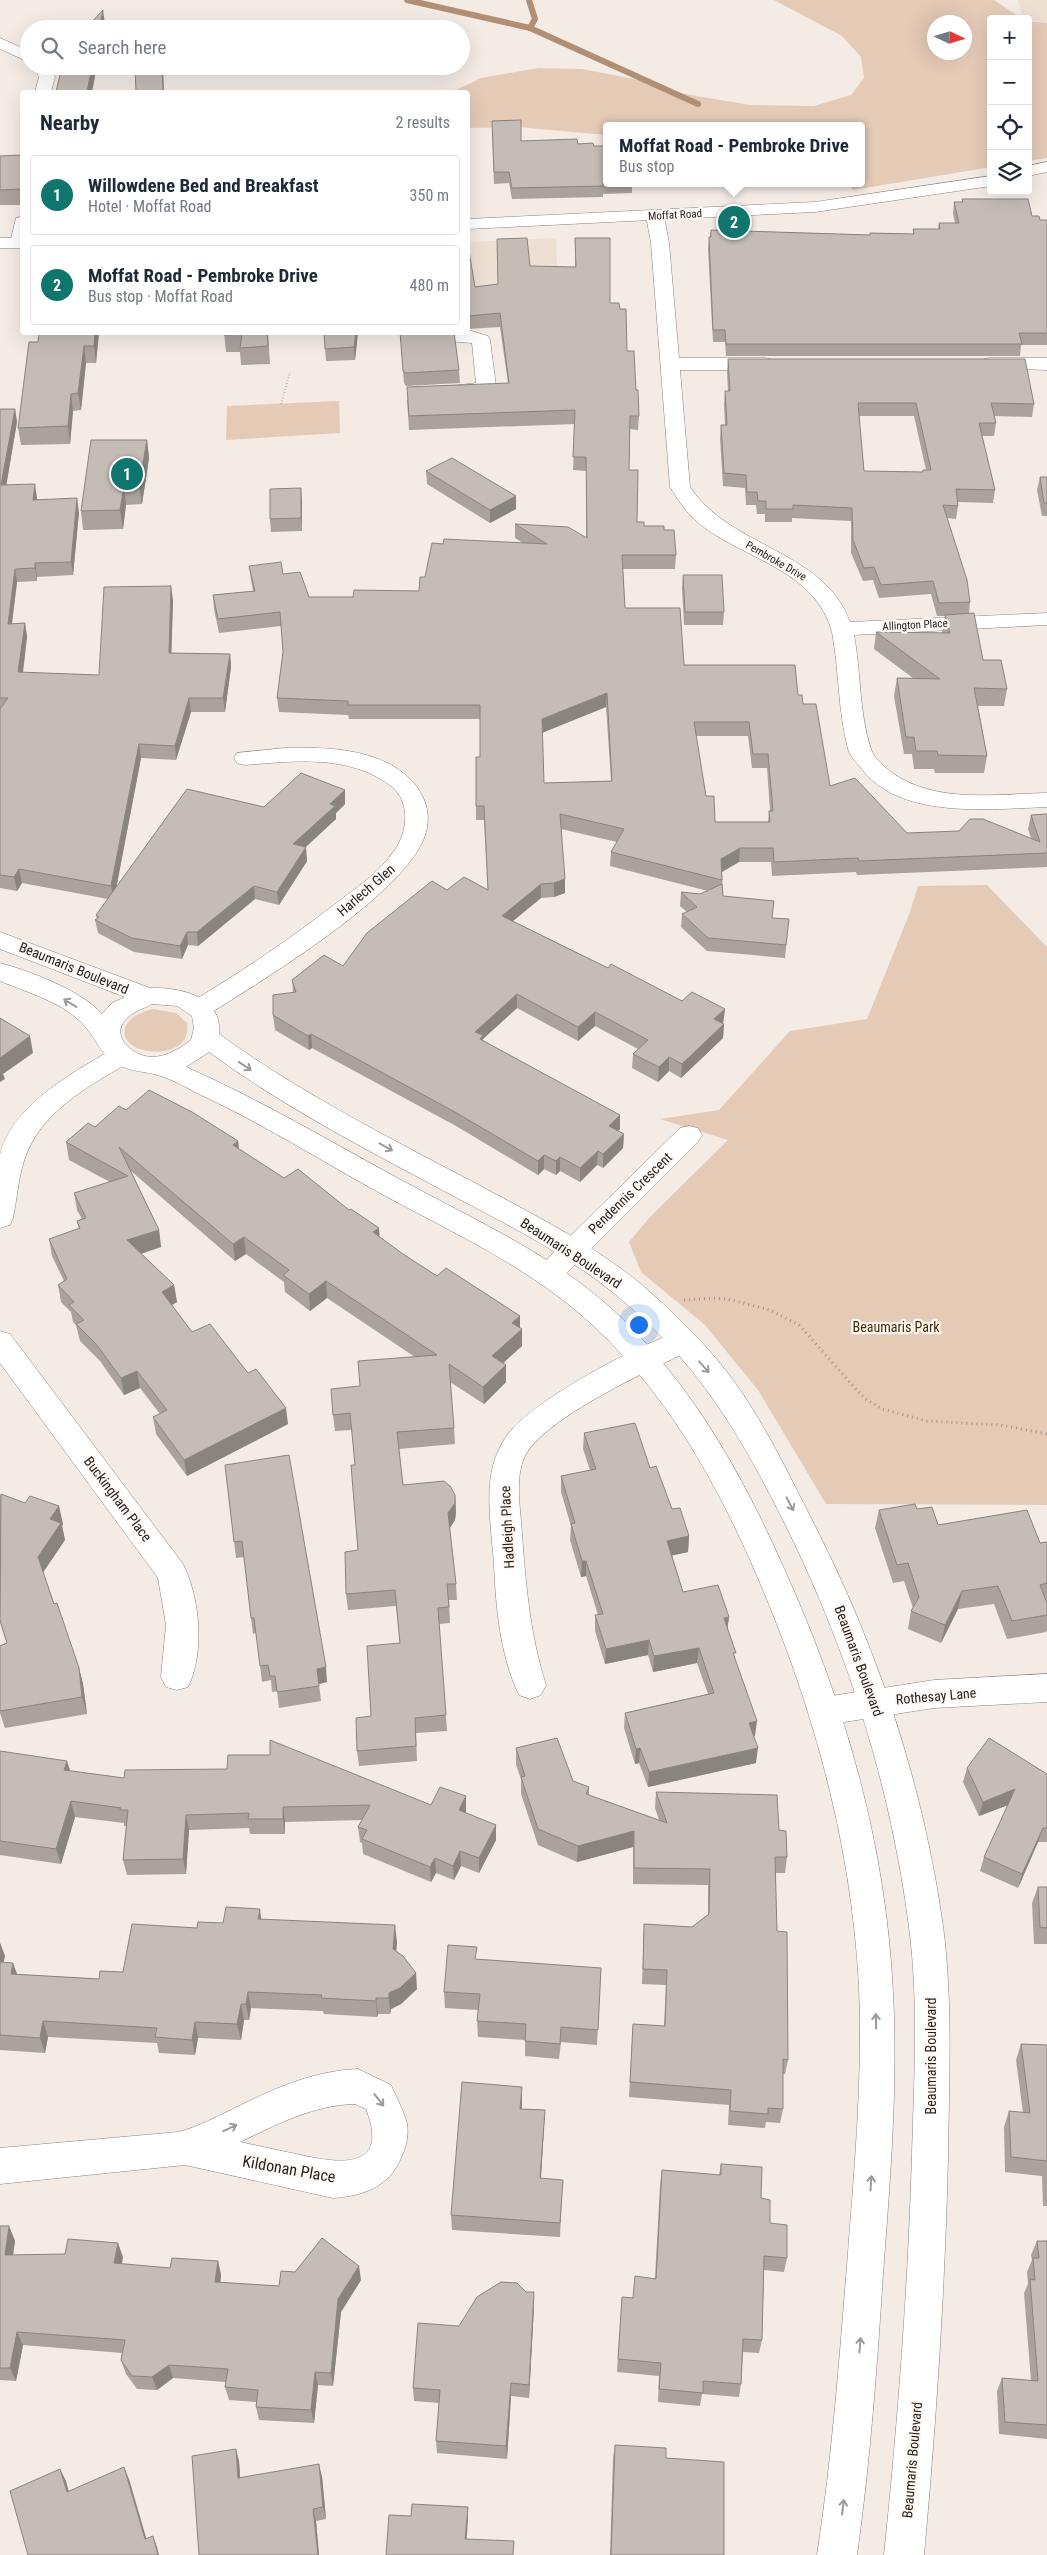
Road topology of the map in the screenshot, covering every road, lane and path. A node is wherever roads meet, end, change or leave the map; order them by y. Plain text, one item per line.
1 (0, 43) edge
2 (20, 53) edge
3 (46, 75) edge
4 (44, 90) edge
5 (1047, 167) edge
6 (1032, 170) edge
7 (1047, 174) edge
8 (1032, 176) edge
9 (987, 181) edge
10 (655, 216) junction
11 (470, 224) edge
12 (20, 243) edge
13 (0, 244) edge
14 (455, 335) edge
15 (671, 364) junction
16 (786, 364) edge
17 (970, 364) edge
18 (1047, 364) edge
19 (290, 372) dead end
20 (437, 392) edge
21 (281, 404) dead end
22 (1047, 620) edge
23 (842, 629) junction
24 (245, 758) dead end
25 (1047, 800) edge
26 (0, 940) edge
27 (0, 971) edge
28 (148, 996) junction
29 (203, 1022) junction
30 (113, 1046) junction
31 (158, 1065) junction
32 (689, 1135) dead end
33 (0, 1218) edge
34 (572, 1250) junction
35 (550, 1273) junction
36 (679, 1301) dead end
37 (0, 1342) edge
38 (681, 1342) junction
39 (644, 1360) junction
40 (1047, 1434) edge
41 (177, 1677) dead end
42 (530, 1685) dead end
43 (1047, 1688) edge
44 (874, 1702) junction
45 (825, 1711) junction
46 (186, 2148) junction
47 (0, 2166) edge
48 (836, 2555) edge
49 (904, 2555) edge

1 - 2 street
3 - 4 street
5 - 6 street
7 - 8 street
9 - 10 street, Moffat Road
10 - 11 street, Moffat Road
10 - 15 street, Pembroke Drive
12 - 13 street
14 - 20 street
15 - 16 street
15 - 23 street, Pembroke Drive
17 - 18 street
19 - 21 path
22 - 23 street, Allington Place
23 - 25 street, Pembroke Drive
24 - 29 street, Harlech Glen
26 - 28 street, Beaumaris Boulevard
30 -> 27 street
28 - 29 street
28 - 30 street
29 - 31 street
29 -> 34 street, Beaumaris Boulevard
30 - 31 street
30 - 33 street
31 - 35 street, Beaumaris Boulevard
32 - 34 street, Pendennis Crescent
34 - 35 street, Pendennis Crescent
34 - 38 street, Beaumaris Boulevard
35 - 39 street, Beaumaris Boulevard
36 - 40 path
37 - 41 street, Buckingham Place
38 - 39 street, Hadleigh Place
38 -> 44 street, Beaumaris Boulevard
39 - 42 street, Hadleigh Place
39 - 45 street, Beaumaris Boulevard
43 - 44 street, Rothesay Lane
44 - 45 street, Rothesay Lane
44 - 49 street, Beaumaris Boulevard
48 -> 45 street, Beaumaris Boulevard
46 -> 46 street, Kildonan Place
46 - 47 street, Kildonan Place

